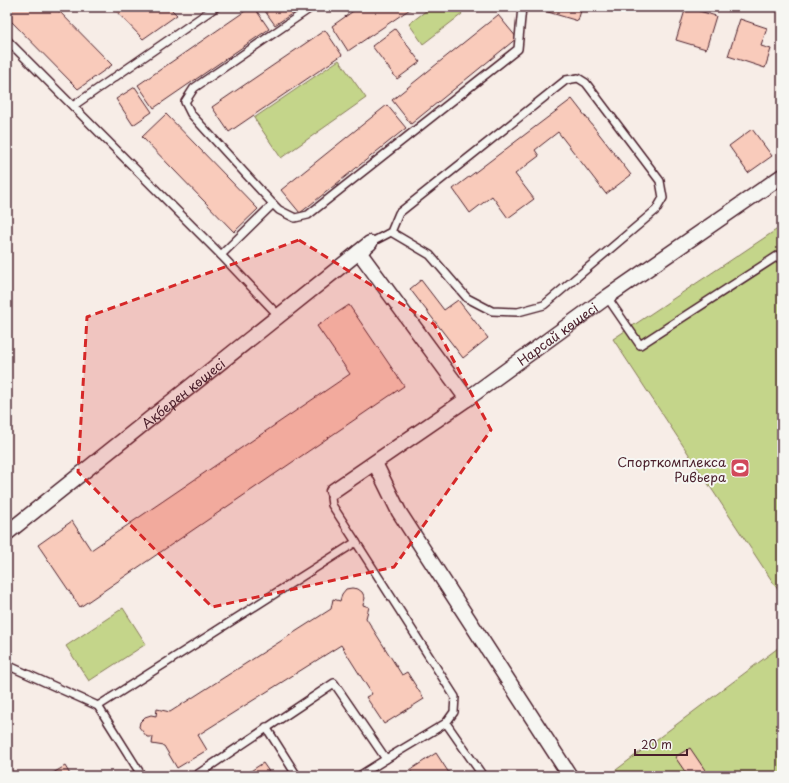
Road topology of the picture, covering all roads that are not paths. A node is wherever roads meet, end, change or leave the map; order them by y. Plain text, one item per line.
1 (216, 7) edge
2 (312, 7) edge
3 (522, 7) edge
4 (7, 40) edge
5 (73, 106) junction
6 (782, 176) edge
7 (273, 204) junction
8 (391, 232) junction
9 (370, 243) joint
10 (359, 252) junction
11 (782, 253) edge
12 (222, 256) junction
13 (607, 297) junction
14 (279, 316) junction
15 (467, 399) junction
16 (374, 463) junction
17 (333, 491) joint
18 (7, 533) edge
19 (356, 542) junction
20 (7, 665) edge
21 (98, 706) junction
22 (446, 722) junction
23 (266, 728) junction
24 (386, 759) junction
25 (142, 776) edge
26 (195, 776) edge
27 (297, 776) edge
28 (359, 776) edge
29 (483, 776) edge
30 (570, 776) edge

1 - 5 lane
2 - 7 lane
3 - 7 lane
4 - 5 lane
5 - 12 lane
6 - 13 street, Нарсай көшесі
7 - 12 lane
8 - 8 lane
8 - 9 lane
9 - 10 street, Ақберен көшесі
10 - 14 street, Ақберен көшесі
10 - 15 street
11 - 13 lane
12 - 14 lane
13 - 15 street, Нарсай көшесі
14 - 18 street, Ақберен көшесі
15 - 16 street, Нарсай көшесі
16 - 17 street, Нарсай көшесі
16 - 30 street
17 - 19 lane
19 - 21 lane
19 - 22 lane
20 - 21 lane
21 - 25 lane
22 - 24 lane
22 - 29 lane
23 - 24 lane
23 - 26 lane
23 - 27 lane
24 - 28 lane

